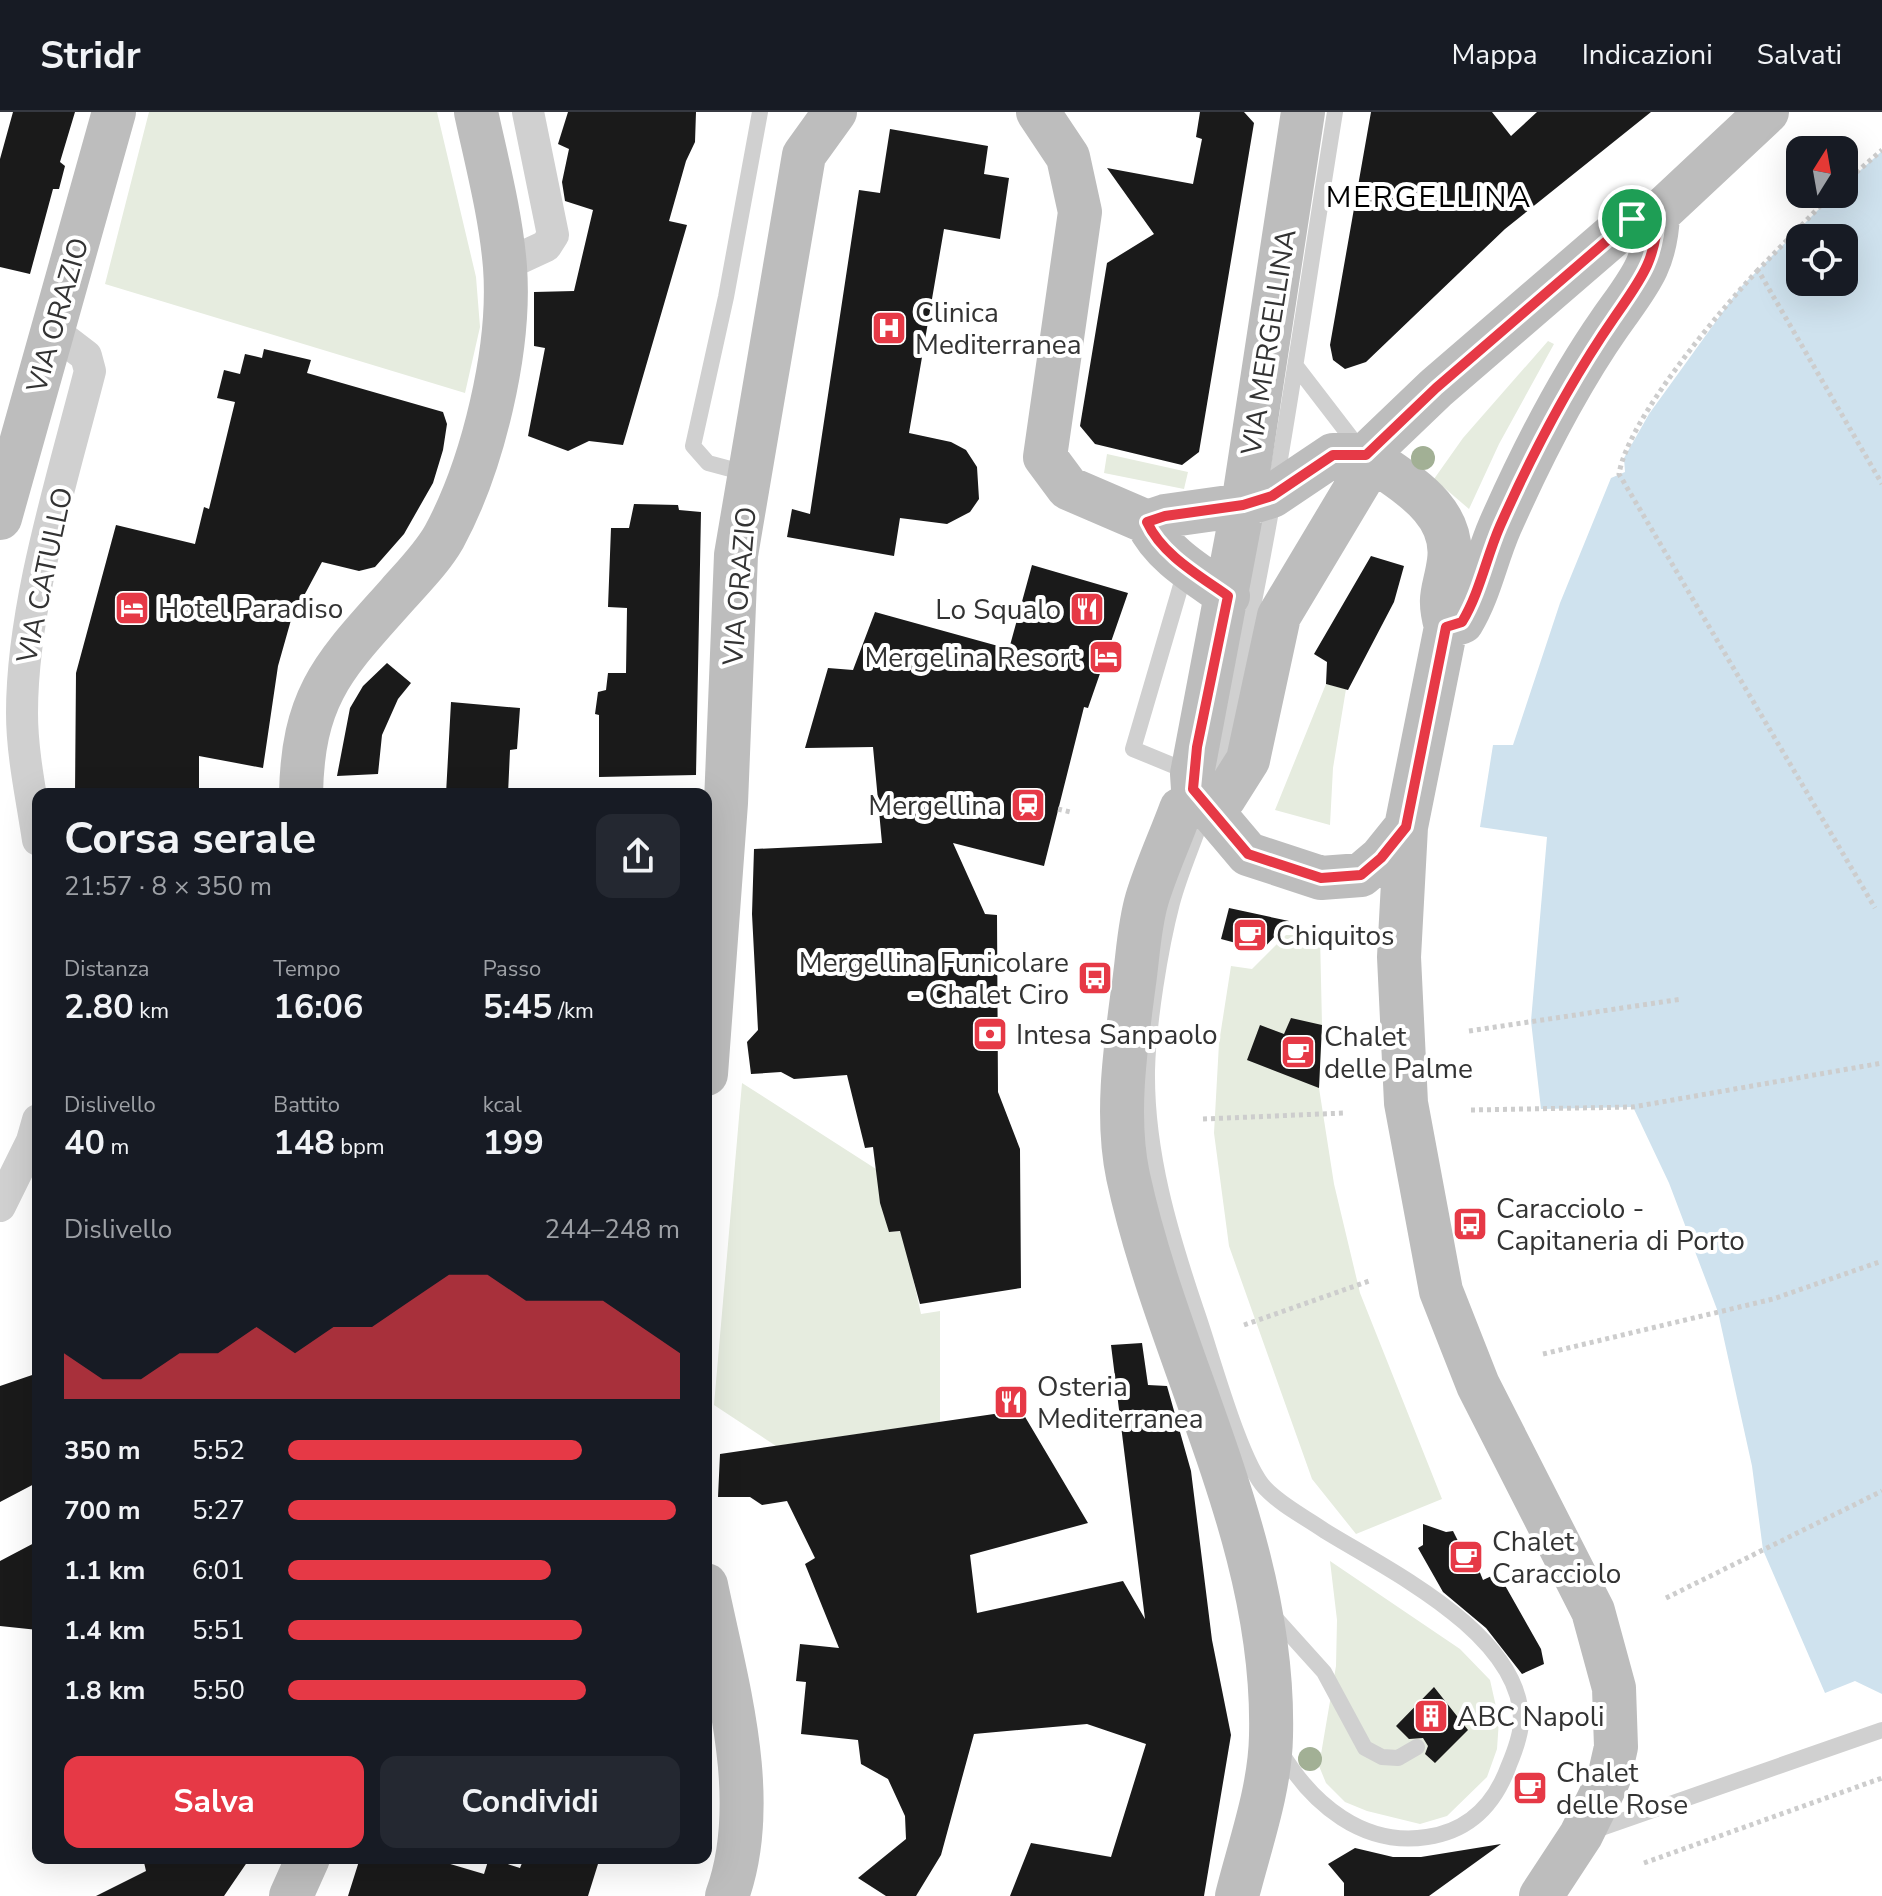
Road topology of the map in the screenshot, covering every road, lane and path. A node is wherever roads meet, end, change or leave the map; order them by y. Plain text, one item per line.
1 (114, 112) edge
2 (476, 112) edge
3 (528, 112) edge
4 (760, 112) edge
5 (835, 112) edge
6 (1038, 112) edge
7 (1303, 112) edge
8 (1335, 112) edge
9 (1767, 112) edge
10 (1882, 150) edge
11 (1858, 171) edge
12 (1818, 208) edge
13 (1658, 214) junction
14 (505, 265) junction
15 (1758, 270) junction
16 (52, 330) junction
17 (1296, 366) junction
18 (1366, 455) junction
19 (750, 474) junction
20 (1882, 484) edge
21 (1258, 500) junction
22 (0, 518) edge
23 (1147, 522) junction
24 (1186, 567) junction
25 (1228, 596) junction
26 (1446, 627) junction
27 (301, 788) edge
28 (1200, 788) junction
29 (32, 794) edge
30 (1058, 809) dead end
31 (1070, 812) dead end
32 (1406, 827) junction
33 (1875, 908) dead end
34 (712, 993) edge
35 (1682, 999) dead end
36 (1469, 1031) dead end
37 (1882, 1063) edge
38 (1471, 1110) dead end
39 (1345, 1113) dead end
40 (1203, 1119) dead end
41 (32, 1141) edge
42 (0, 1206) edge
43 (1882, 1261) edge
44 (1372, 1280) dead end
45 (1244, 1325) dead end
46 (1543, 1354) dead end
47 (1882, 1491) edge
48 (1666, 1598) dead end
49 (1261, 1602) junction
50 (712, 1618) edge
51 (1882, 1730) edge
52 (1271, 1737) junction
53 (1417, 1747) dead end
54 (1882, 1778) edge
55 (1581, 1835) junction
56 (1644, 1863) dead end
57 (305, 1864) edge
58 (291, 1896) edge
59 (727, 1896) edge
60 (1237, 1896) edge
61 (1541, 1896) edge

1 - 16 street, VIA ORAZIO
2 - 14 street
3 - 14 street
4 - 19 lane
5 - 19 street, VIA ORAZIO
6 - 23 street
7 - 21 street, VIA MERGELLINA
8 - 17 lane
9 - 13 street
10 - 11 path
12 - 15 path
13 - 18 street
13 - 26 street
14 - 27 street
15 - 20 path
15 - 33 path
16 - 22 street, VIA ORAZIO
16 - 29 street, VIA CATULLO
17 - 18 lane
17 - 21 lane
18 - 21 street
18 - 26 street
18 - 28 street
19 - 34 street, VIA ORAZIO
21 - 23 street
21 - 25 street, VIA MERGELLINA
21 - 28 lane
23 - 24 street
24 - 25 street
24 - 28 lane
25 - 28 street, VIA MERGELLINA
26 - 32 street
28 - 32 street
28 - 49 street
28 - 52 lane
30 - 31 path
32 - 55 street
35 - 36 path
37 - 38 path
39 - 40 path
41 - 42 street
43 - 46 path
44 - 45 path
47 - 48 path
49 - 52 street
49 - 53 lane
50 - 59 street
51 - 55 lane
52 - 60 street
54 - 56 path
55 - 61 street
57 - 58 street

